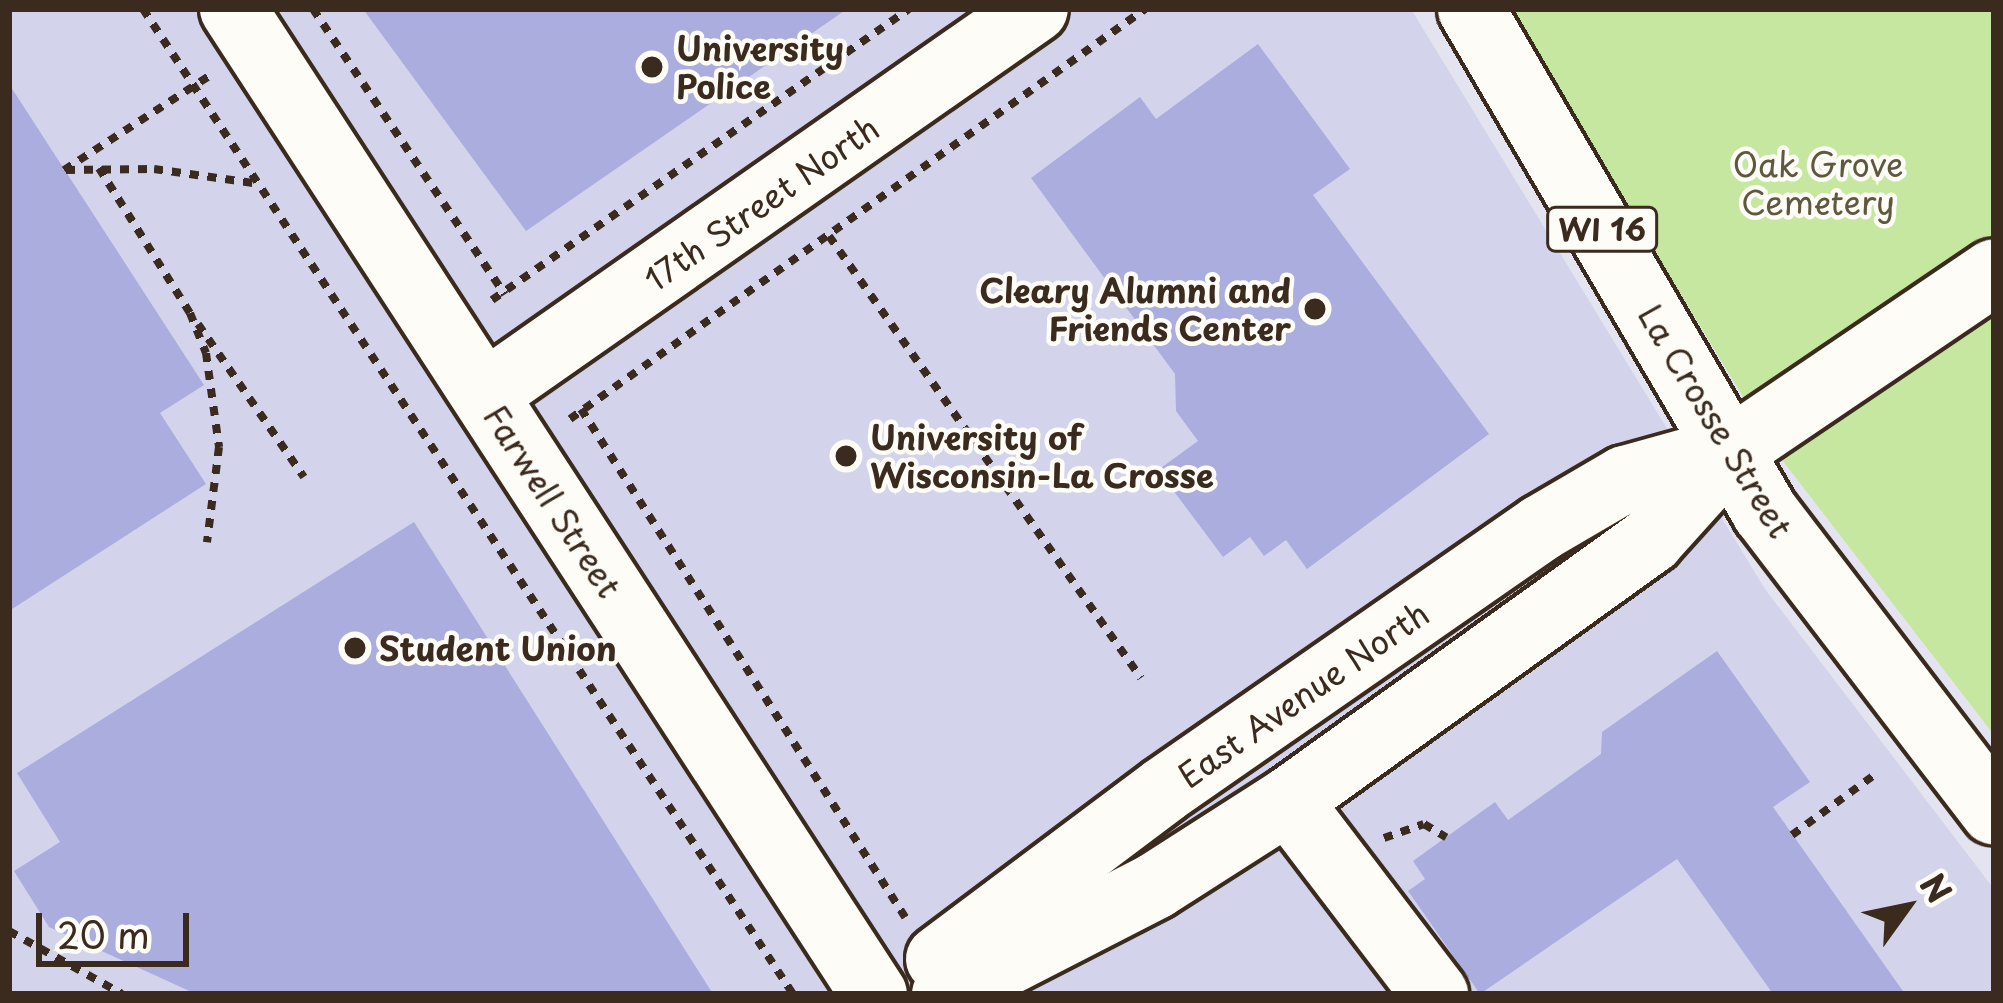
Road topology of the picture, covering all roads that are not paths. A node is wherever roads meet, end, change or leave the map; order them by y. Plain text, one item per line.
1 (1035, 9) edge
2 (1471, 9) edge
3 (244, 21) edge
4 (1994, 272) edge
5 (485, 394) junction
6 (1733, 449) junction
7 (1288, 801) junction
8 (1994, 811) edge
9 (874, 994) edge
10 (904, 994) edge
11 (946, 994) edge
12 (1435, 994) edge

1 - 5 street, 17th Street North
2 - 6 street, La Crosse Street / WI 16
3 - 5 street, Farwell Street
4 - 6 street, East Avenue North
5 - 9 street, Farwell Street
6 - 7 street, East Avenue North
6 - 8 street, La Crosse Street / WI 16
6 - 10 street, East Avenue North
7 - 11 street, East Avenue North
7 - 12 street

